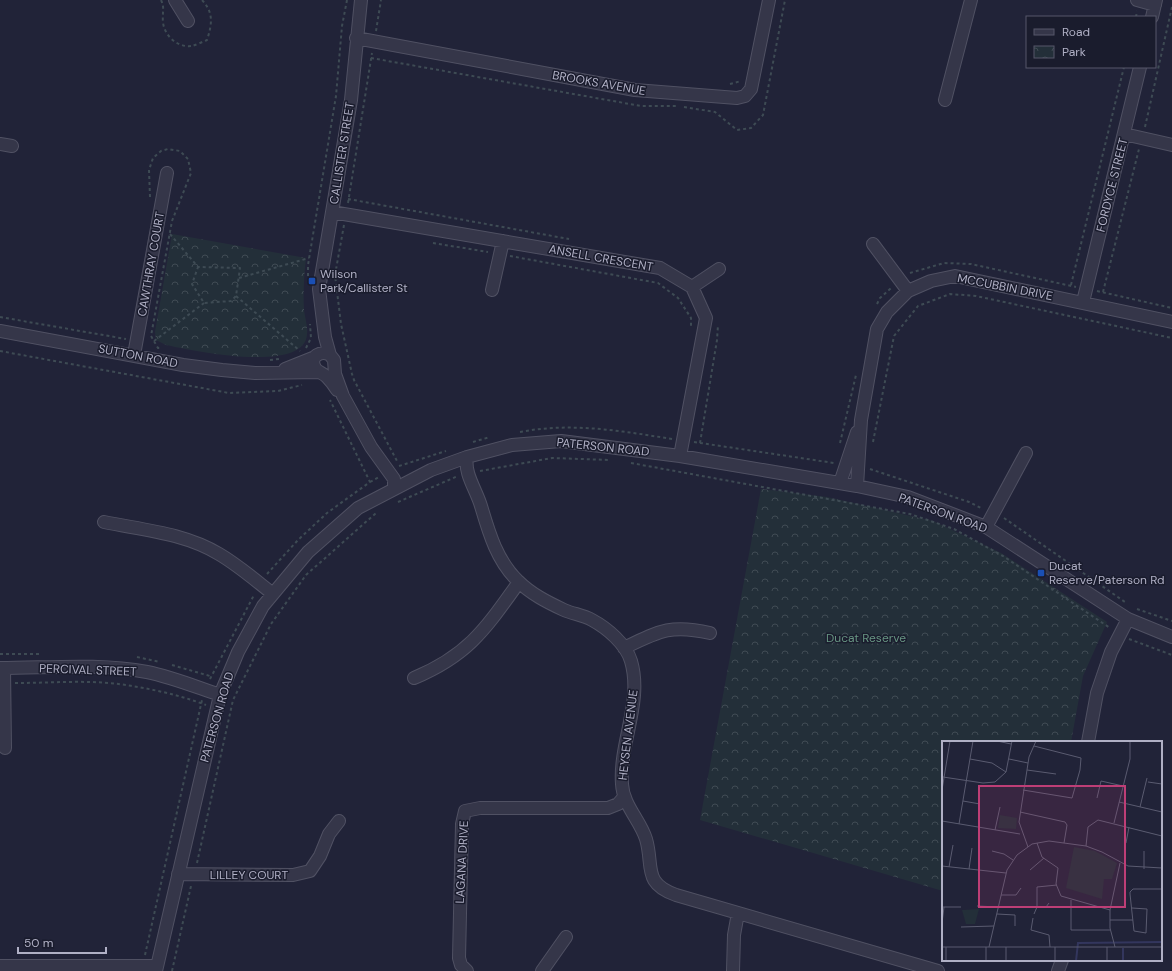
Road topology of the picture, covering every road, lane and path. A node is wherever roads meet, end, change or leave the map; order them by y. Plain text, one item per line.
1 (175, 0) edge
2 (347, 0) edge
3 (361, 0) edge
4 (381, 0) edge
5 (769, 0) edge
6 (972, 0) edge
7 (1136, 0) edge
8 (1156, 2) edge
9 (1152, 16) edge
10 (188, 21) dead end
11 (356, 38) junction
12 (374, 42) junction
13 (1124, 68) edge
14 (1140, 68) edge
15 (746, 80) dead end
16 (725, 84) dead end
17 (945, 100) dead end
18 (1124, 134) junction
19 (1172, 145) edge
20 (167, 173) dead end
21 (150, 199) dead end
22 (348, 199) junction
23 (332, 212) junction
24 (345, 220) junction
25 (352, 228) dead end
26 (170, 234) junction
27 (571, 240) dead end
28 (502, 241) junction
29 (430, 242) dead end
30 (874, 244) dead end
31 (500, 254) junction
32 (309, 258) junction
33 (198, 267) junction
34 (719, 269) dead end
35 (239, 278) junction
36 (308, 280) dead end
37 (900, 280) junction
38 (1070, 286) junction
39 (692, 287) junction
40 (1087, 289) junction
41 (492, 290) dead end
42 (908, 291) junction
43 (236, 296) junction
44 (1083, 302) junction
45 (204, 303) junction
46 (321, 306) junction
47 (1172, 308) edge
48 (874, 311) dead end
49 (310, 316) dead end
50 (0, 317) edge
51 (718, 319) dead end
52 (1172, 322) edge
53 (0, 331) edge
54 (128, 332) dead end
55 (692, 333) dead end
56 (1172, 338) edge
57 (154, 341) junction
58 (166, 349) dead end
59 (0, 351) edge
60 (303, 354) junction
61 (134, 355) junction
62 (296, 355) dead end
63 (316, 356) junction
64 (283, 358) dead end
65 (269, 360) dead end
66 (332, 360) junction
67 (858, 367) dead end
68 (276, 372) junction
69 (321, 372) junction
70 (308, 383) dead end
71 (328, 396) dead end
72 (345, 400) junction
73 (861, 420) junction
74 (700, 443) dead end
75 (872, 445) dead end
76 (838, 449) dead end
77 (1026, 453) dead end
78 (680, 456) junction
79 (837, 456) dead end
80 (467, 457) junction
81 (611, 460) dead end
82 (626, 462) dead end
83 (835, 464) dead end
84 (400, 466) dead end
85 (471, 472) junction
86 (840, 483) junction
87 (857, 486) junction
88 (394, 489) junction
89 (394, 503) dead end
90 (380, 509) dead end
91 (104, 522) dead end
92 (986, 527) junction
93 (519, 582) junction
94 (261, 584) junction
95 (273, 594) junction
96 (1128, 620) junction
97 (710, 632) dead end
98 (1120, 635) junction
99 (1172, 637) edge
100 (624, 648) junction
101 (1172, 655) edge
102 (2, 668) edge
103 (414, 678) dead end
104 (4, 683) junction
105 (206, 690) junction
106 (220, 695) junction
107 (201, 703) junction
108 (217, 708) junction
109 (230, 713) junction
110 (1088, 741) edge
111 (5, 748) dead end
112 (624, 797) junction
113 (339, 821) dead end
114 (178, 874) junction
115 (194, 874) junction
116 (738, 913) junction
117 (566, 937) dead end
118 (898, 959) junction
119 (1062, 961) edge
120 (1066, 961) edge
121 (0, 966) edge
122 (143, 966) junction
123 (156, 969) edge
124 (465, 970) edge
125 (172, 971) edge
126 (542, 971) edge
127 (733, 971) edge
128 (898, 971) edge
129 (938, 971) edge
130 (1058, 971) edge
131 (1067, 971) edge

1 - 10 street
2 - 32 path
3 - 11 street, CALLISTER STREET
4 - 12 path
5 - 12 street, BROOKS AVENUE
6 - 17 street
7 - 8 street
8 - 9 street
11 - 12 street, BROOKS AVENUE
11 - 23 street, CALLISTER STREET
12 - 22 path
13 - 38 path
14 - 18 street, FORDYCE STREET
15 - 16 path
18 - 19 street
18 - 40 street, FORDYCE STREET
20 - 61 street, CAWTHRAY COURT
21 - 26 path
22 - 24 path
22 - 27 path
23 - 24 street, ANSELL CRESCENT
23 - 46 street, CALLISTER STREET
24 - 25 path
24 - 28 street, ANSELL CRESCENT
24 - 84 path
26 - 33 path
26 - 57 path
28 - 31 street
28 - 39 street, ANSELL CRESCENT
29 - 31 path
30 - 37 street
31 - 41 street
31 - 55 path
32 - 35 path
32 - 36 path
33 - 35 path
33 - 45 path
34 - 39 street
35 - 43 path
37 - 38 path
37 - 42 street
37 - 48 path
38 - 40 path
39 - 78 street
40 - 44 street, FORDYCE STREET
40 - 47 path
42 - 44 street, MCCUBBIN DRIVE
42 - 73 street, MCCUBBIN DRIVE
43 - 45 path
43 - 60 path
44 - 52 street, MCCUBBIN DRIVE
45 - 57 path
46 - 63 street, CALLISTER STREET
46 - 66 street, CALLISTER STREET
49 - 60 path
50 - 54 path
51 - 74 path
53 - 61 street, SUTTON ROAD
56 - 75 path
57 - 58 path
59 - 70 path
60 - 62 path
61 - 68 street, SUTTON ROAD
63 - 66 street
63 - 68 street, SUTTON ROAD
63 - 69 street, CALLISTER STREET
64 - 65 path
66 - 69 street
66 - 72 street, CALLISTER STREET
67 - 76 path
68 - 69 street, SUTTON ROAD
69 - 72 street, CALLISTER STREET
71 - 94 path
72 - 88 street, CALLISTER STREET
73 - 86 street, MCCUBBIN DRIVE
73 - 87 street, MCCUBBIN DRIVE
77 - 92 street
78 - 80 street, PATERSON ROAD
78 - 86 street, PATERSON ROAD
79 - 83 path
80 - 85 street, HEYSEN AVENUE
80 - 88 street, PATERSON ROAD
81 - 85 path
82 - 98 path
85 - 89 path
85 - 93 street, HEYSEN AVENUE
86 - 87 street, PATERSON ROAD
87 - 92 street, PATERSON ROAD
88 - 95 street, PATERSON ROAD
90 - 109 path
91 - 94 street
92 - 96 street, PATERSON ROAD
93 - 100 street, HEYSEN AVENUE
93 - 103 street
94 - 95 street
94 - 105 path
95 - 106 street, PATERSON ROAD
96 - 98 street
96 - 99 street, PATERSON ROAD
97 - 100 street
98 - 101 path
98 - 110 street
100 - 112 street, HEYSEN AVENUE
102 - 104 street
102 - 105 street, PERCIVAL STREET
104 - 107 path
104 - 111 street
105 - 106 street, PERCIVAL STREET
105 - 107 path
106 - 108 street, PATERSON ROAD
107 - 108 path
107 - 122 path
108 - 109 path
108 - 114 street, PATERSON ROAD
109 - 115 path
112 - 116 street, HEYSEN AVENUE
112 - 124 street, LAGANA DRIVE
113 - 115 street, LILLEY COURT
114 - 115 street, LILLEY COURT
114 - 123 street, PATERSON ROAD
115 - 125 path
116 - 118 street, HEYSEN AVENUE
116 - 127 street
117 - 126 street
118 - 128 street
118 - 129 street, HEYSEN AVENUE
119 - 130 street
120 - 131 street
121 - 122 street
122 - 123 street

